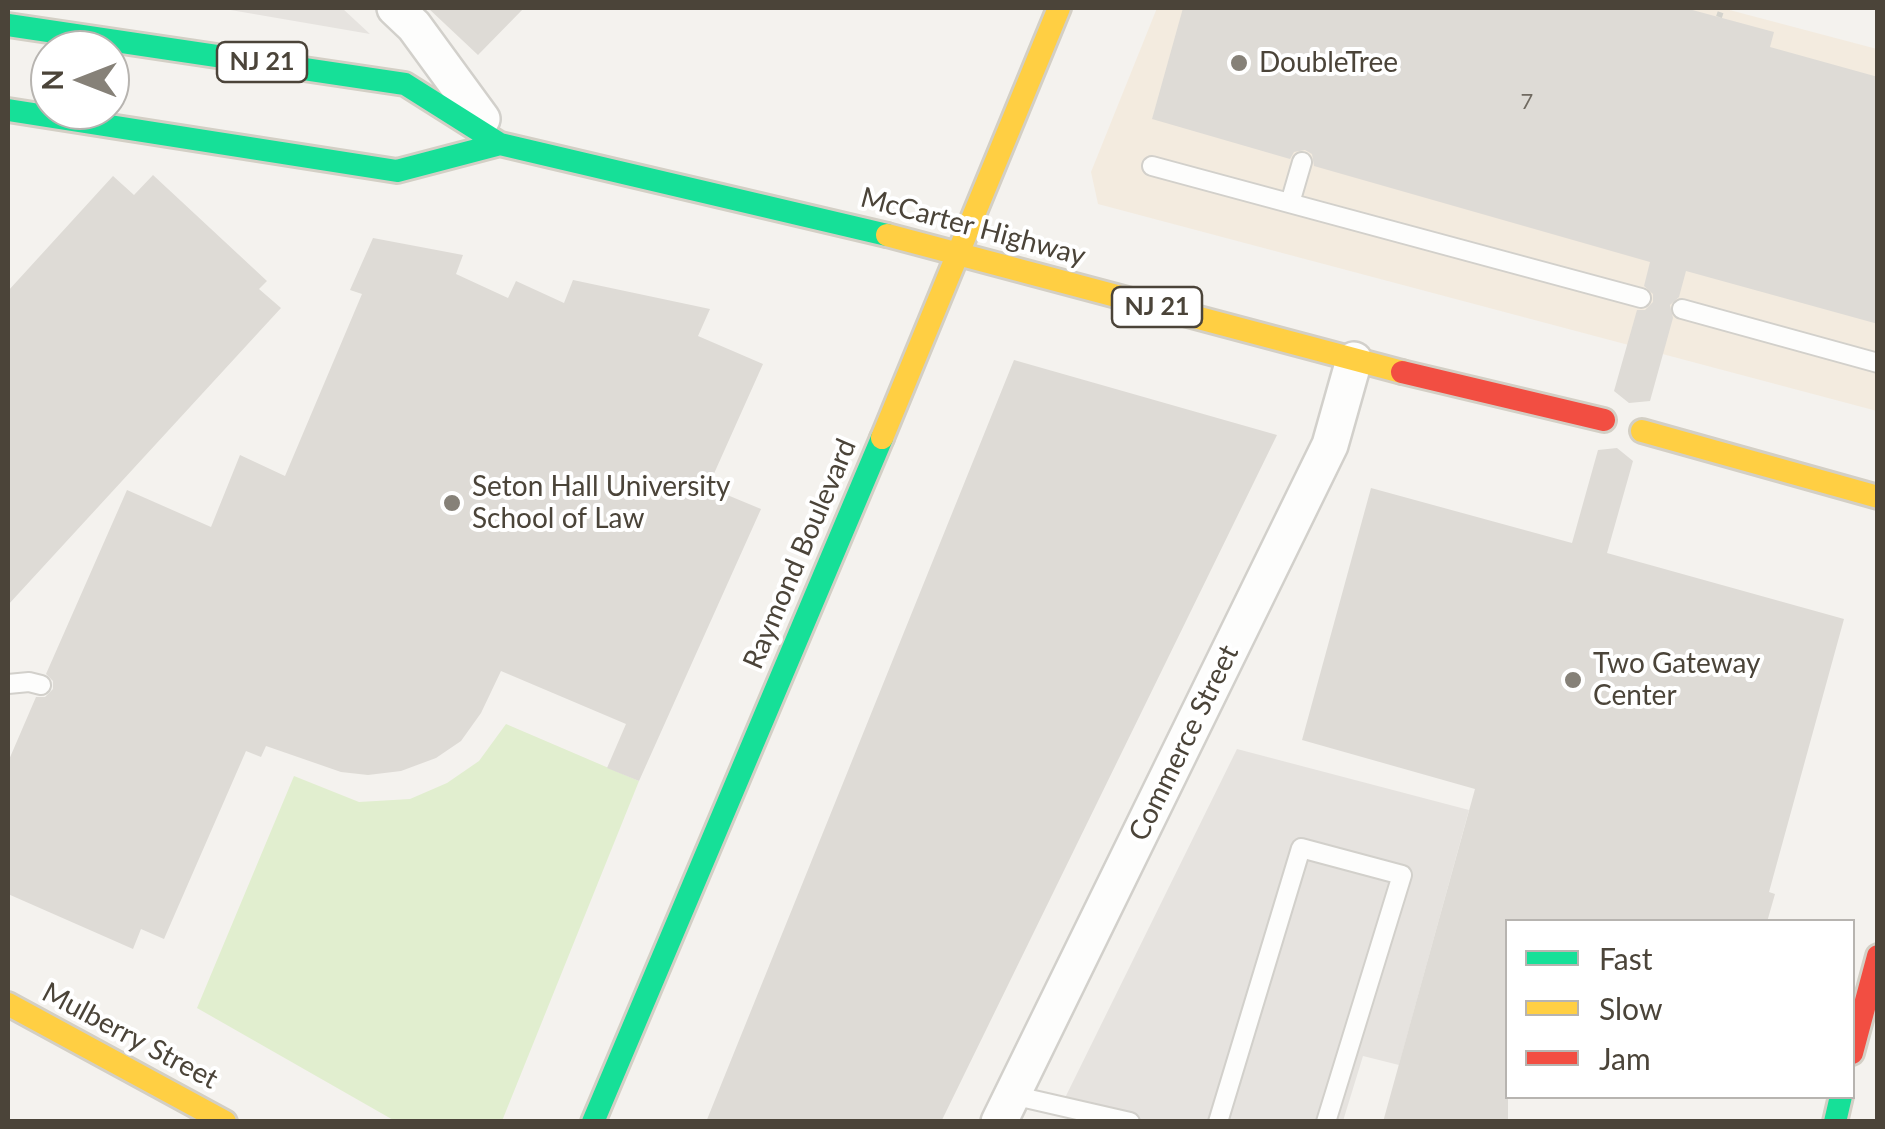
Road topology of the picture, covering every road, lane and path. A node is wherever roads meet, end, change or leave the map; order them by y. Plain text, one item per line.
1 (395, 8) edge
2 (1059, 8) edge
3 (1722, 8) edge
4 (1719, 17) dead end
5 (8, 25) edge
6 (8, 110) edge
7 (500, 144) junction
8 (1302, 162) dead end
9 (1152, 166) dead end
10 (1290, 204) junction
11 (960, 254) junction
12 (1641, 298) dead end
13 (1682, 309) dead end
14 (1354, 360) junction
15 (1878, 363) edge
16 (1604, 420) dead end
17 (1642, 430) dead end
18 (1878, 497) edge
19 (8, 684) edge
20 (42, 685) dead end
21 (1878, 956) edge
22 (8, 1004) edge
23 (1855, 1042) edge
24 (1005, 1108) edge
25 (225, 1122) edge
26 (593, 1122) edge
27 (1130, 1122) edge
28 (1218, 1122) edge
29 (1326, 1122) edge

1 - 7 street
2 - 11 main road, Raymond Boulevard
3 - 4 path
5 - 7 main road, McCarter Highway / NJ 21
6 - 7 main road, McCarter Highway / NJ 21
7 - 11 main road, McCarter Highway / NJ 21
8 - 10 lane
9 - 10 lane
10 - 12 lane
11 - 14 main road, McCarter Highway / NJ 21
11 - 26 main road, Raymond Boulevard
13 - 15 lane
14 - 16 main road, McCarter Highway / NJ 21
14 - 24 street, Commerce Street
17 - 18 main road
19 - 20 lane
21 - 23 main road
22 - 25 main road, Mulberry Street
24 - 27 lane
28 - 29 lane

